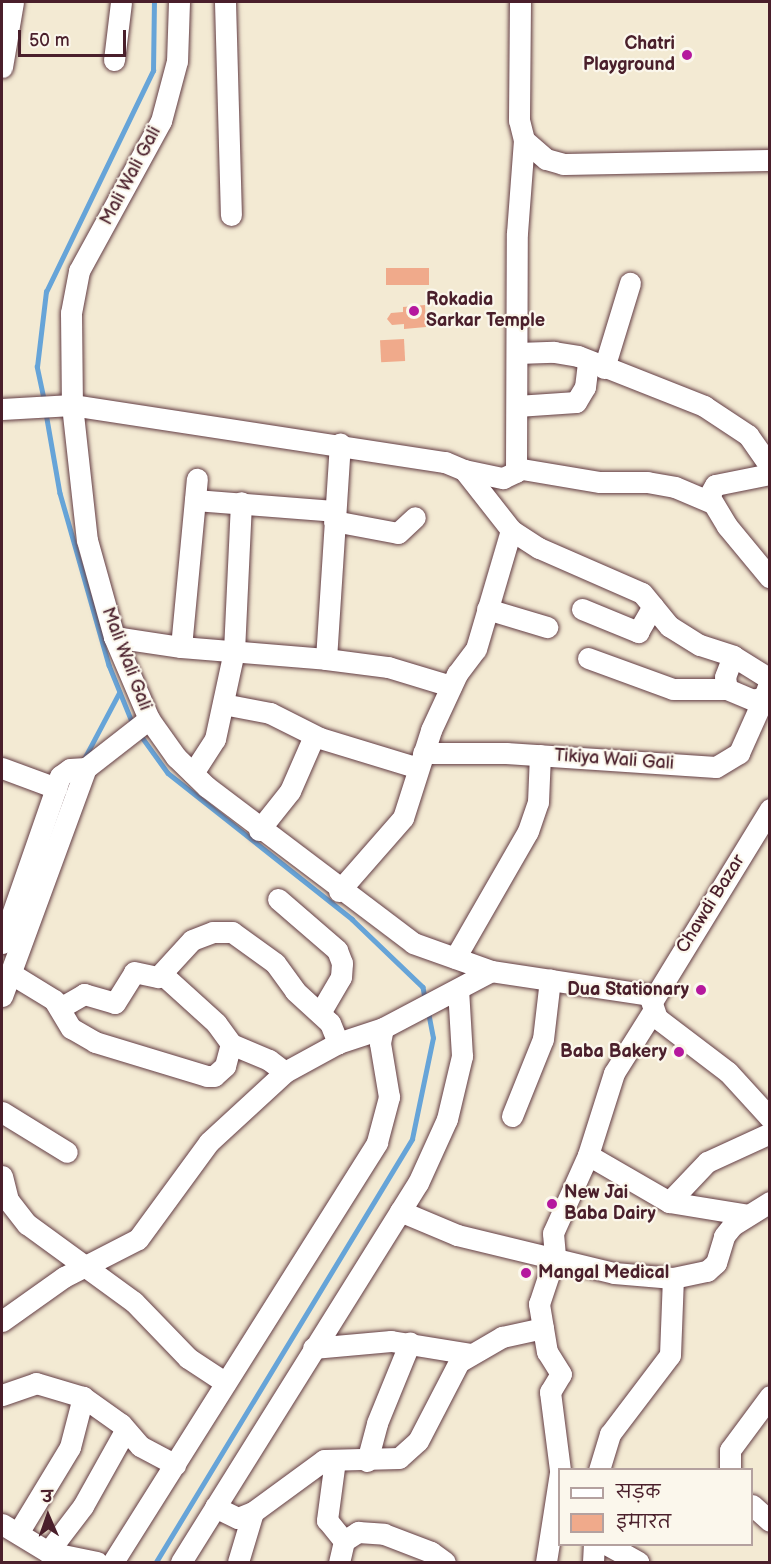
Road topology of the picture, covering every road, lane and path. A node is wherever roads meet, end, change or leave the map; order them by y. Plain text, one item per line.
1 (13, 2) edge
2 (121, 2) edge
3 (179, 2) edge
4 (225, 2) edge
5 (520, 2) edge
6 (114, 60) dead end
7 (2, 67) edge
8 (524, 140) junction
9 (770, 160) edge
10 (231, 215) dead end
11 (630, 283) dead end
12 (517, 353) junction
13 (596, 365) junction
14 (72, 405) junction
15 (517, 406) junction
16 (2, 410) edge
17 (340, 443) junction
18 (770, 466) edge
19 (516, 468) junction
20 (464, 470) junction
21 (770, 474) edge
22 (241, 502) junction
23 (711, 502) junction
24 (334, 516) junction
25 (415, 517) dead end
26 (511, 530) junction
27 (770, 578) edge
28 (652, 606) junction
29 (487, 609) junction
30 (582, 609) dead end
31 (547, 627) dead end
32 (114, 637) junction
33 (182, 647) junction
34 (234, 651) junction
35 (733, 656) junction
36 (588, 658) dead end
37 (326, 659) junction
38 (451, 686) junction
39 (768, 686) edge
40 (727, 689) junction
41 (223, 704) junction
42 (144, 723) junction
43 (314, 736) junction
44 (540, 755) junction
45 (421, 761) junction
46 (2, 768) edge
47 (79, 769) junction
48 (193, 773) junction
49 (56, 788) junction
50 (770, 809) edge
51 (259, 830) junction
52 (339, 891) junction
53 (278, 899) dead end
54 (20, 923) junction
55 (2, 943) edge
56 (455, 958) junction
57 (491, 970) junction
58 (10, 973) junction
59 (162, 974) junction
60 (550, 979) junction
61 (452, 993) junction
62 (2, 996) edge
63 (653, 1005) junction
64 (60, 1008) junction
65 (320, 1013) junction
66 (383, 1028) junction
67 (231, 1044) junction
68 (338, 1044) junction
69 (285, 1072) junction
70 (2, 1112) edge
71 (512, 1116) dead end
72 (770, 1118) edge
73 (770, 1133) edge
74 (66, 1152) dead end
75 (588, 1155) junction
76 (2, 1176) edge
77 (669, 1202) junction
78 (770, 1202) edge
79 (400, 1211) junction
80 (747, 1215) junction
81 (555, 1256) junction
82 (82, 1266) junction
83 (673, 1278) junction
84 (2, 1321) edge
85 (543, 1328) junction
86 (411, 1342) junction
87 (314, 1348) junction
88 (470, 1354) junction
89 (226, 1383) junction
90 (2, 1395) edge
91 (770, 1396) edge
92 (83, 1397) junction
93 (125, 1431) junction
94 (335, 1460) junction
95 (730, 1460) edge
96 (367, 1461) junction
97 (175, 1465) junction
98 (563, 1468) edge
99 (598, 1468) edge
100 (717, 1468) edge
101 (558, 1497) edge
102 (753, 1506) edge
103 (215, 1507) junction
104 (253, 1512) junction
105 (770, 1521) edge
106 (10, 1528) edge
107 (344, 1541) junction
108 (594, 1546) edge
109 (608, 1546) edge
110 (48, 1552) junction
111 (97, 1563) edge
112 (113, 1563) edge
113 (182, 1563) edge
114 (238, 1563) edge
115 (339, 1563) edge
116 (445, 1563) edge
117 (546, 1563) edge
118 (593, 1563) edge
119 (638, 1563) edge

1 - 7 street
2 - 6 street
3 - 14 street, Mali Wali Gali
4 - 10 street
5 - 8 street
8 - 9 street
8 - 12 street
11 - 13 street
12 - 13 street
12 - 15 street
13 - 15 street
13 - 18 street
14 - 16 street
14 - 17 street
14 - 32 street, Mali Wali Gali
15 - 19 street
17 - 20 street
17 - 24 street
19 - 20 street
19 - 23 street
20 - 26 street
21 - 23 street
22 - 24 street
22 - 33 street
22 - 34 street
23 - 27 street
24 - 25 street
24 - 37 street
26 - 28 street
26 - 29 street
28 - 30 street
28 - 35 street
29 - 31 street
29 - 38 street
32 - 33 street
32 - 42 street, Mali Wali Gali
33 - 34 street
34 - 37 street
34 - 41 street
35 - 39 street
35 - 40 street
36 - 40 street
37 - 38 street
38 - 45 street
39 - 40 street
39 - 44 street, Tikiya Wali Gali
41 - 43 street, Tikiya Wali Gali
41 - 48 street
42 - 47 street
42 - 48 street, Mali Wali Gali
43 - 45 street, Tikiya Wali Gali
43 - 51 street
44 - 45 street, Tikiya Wali Gali
44 - 56 street
45 - 52 street
46 - 49 street
47 - 49 street
47 - 54 street
48 - 51 street, Mali Wali Gali
49 - 54 street
50 - 63 street, Chawdi Bazar
51 - 52 street, Mali Wali Gali
52 - 56 street, Mali Wali Gali
53 - 65 street
54 - 55 street
54 - 58 street
56 - 57 street, Mali Wali Gali
57 - 60 street, Mali Wali Gali
57 - 61 street
58 - 62 street
58 - 64 street
59 - 64 street
59 - 65 street
59 - 67 street
60 - 63 street, Mali Wali Gali
60 - 71 street
61 - 66 street
61 - 79 street
63 - 72 street, Mali Wali Gali
63 - 75 street, Chawdi Bazar
64 - 67 street
65 - 68 street
66 - 68 street
66 - 89 street
67 - 69 street
68 - 69 street
69 - 82 street
70 - 74 street
73 - 77 street
75 - 77 street
75 - 81 street, Chawdi Bazar
76 - 82 street
77 - 80 street
78 - 80 street
79 - 81 street
79 - 87 street
80 - 83 street
81 - 83 street
81 - 85 street, Chawdi Bazar
82 - 84 street
82 - 89 street
83 - 99 street
85 - 88 street
85 - 98 street, Chawdi Bazar
86 - 87 street
86 - 88 street
86 - 96 street
87 - 103 street
88 - 96 street
89 - 97 street
90 - 92 street
91 - 95 street
92 - 93 street
92 - 106 street
93 - 97 street
93 - 110 street
94 - 96 street
94 - 104 street
94 - 107 street
95 - 100 street
97 - 112 street
101 - 117 street
102 - 105 street
103 - 104 street
103 - 113 street
104 - 114 street
106 - 110 street
107 - 115 street
107 - 116 street
108 - 118 street
109 - 119 street
110 - 111 street

